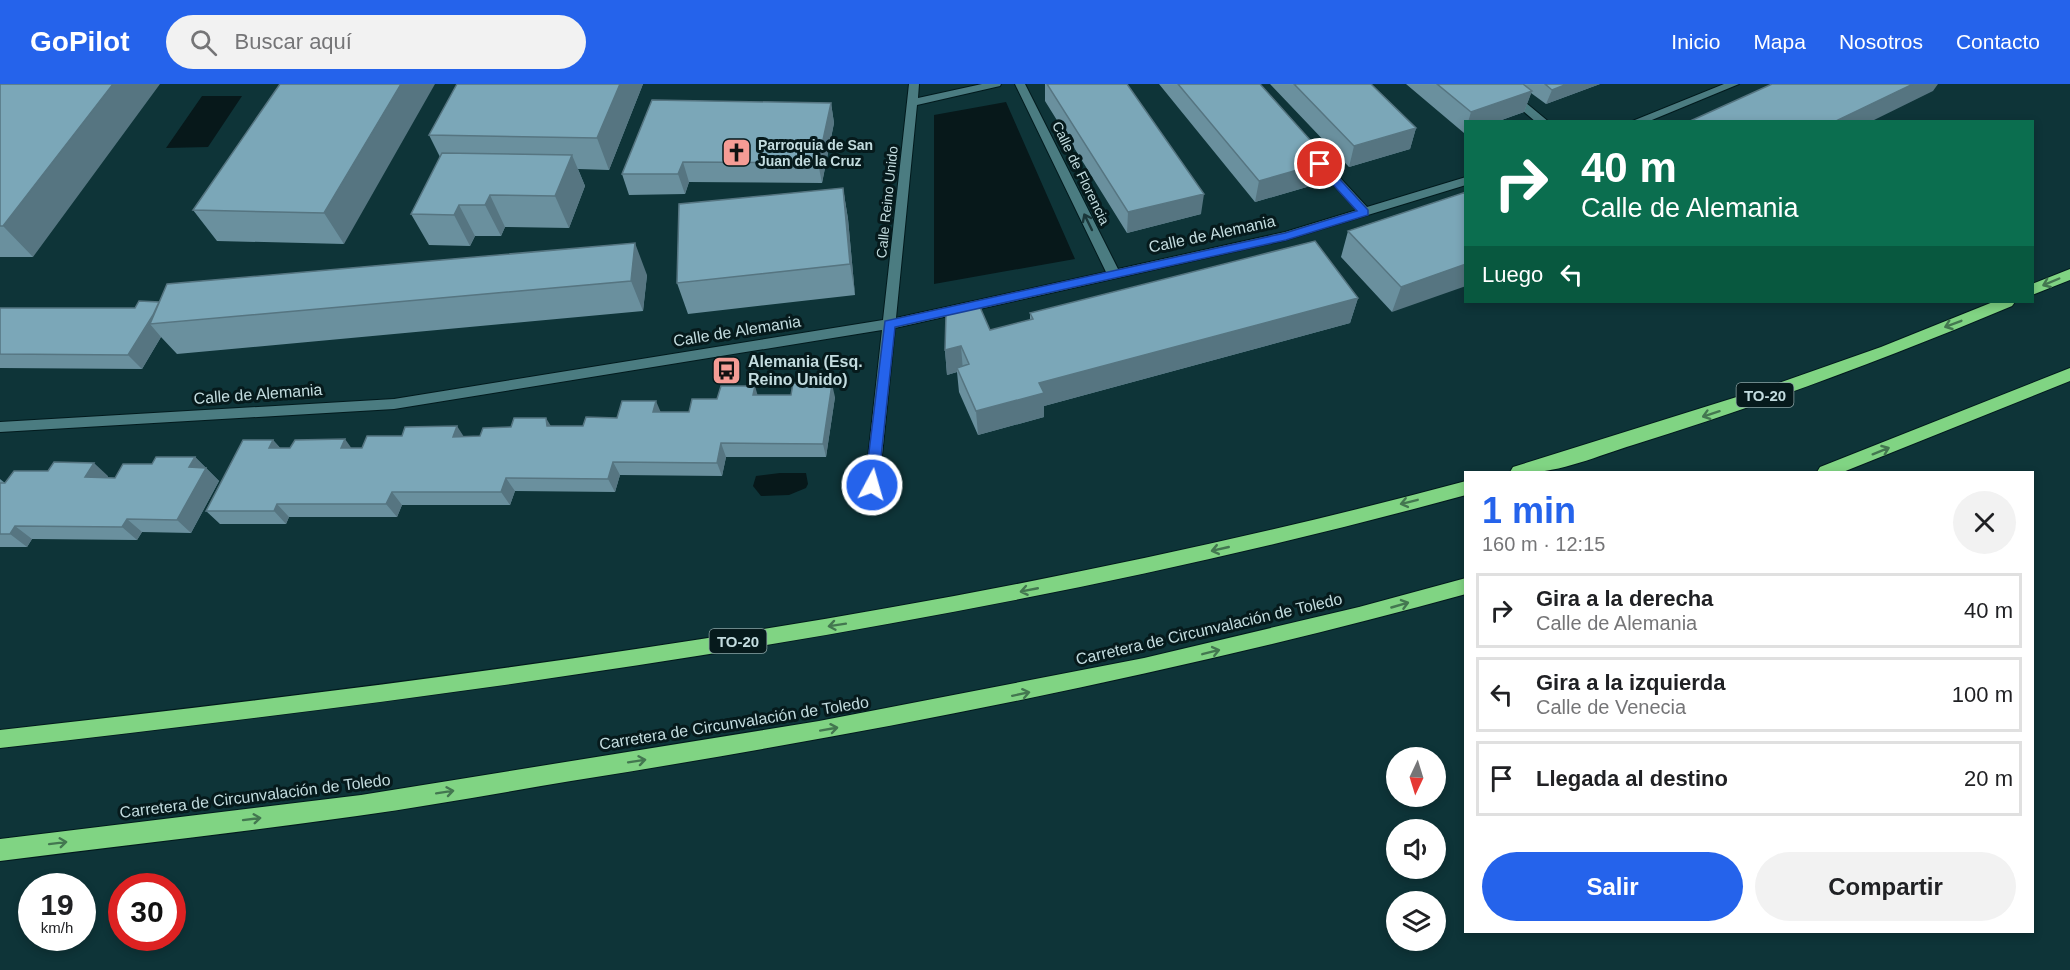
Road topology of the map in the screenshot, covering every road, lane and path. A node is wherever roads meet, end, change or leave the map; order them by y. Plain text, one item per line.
1 (914, 84) edge
2 (996, 84) edge
3 (1020, 84) edge
4 (1496, 84) edge
5 (1734, 84) edge
6 (912, 103) junction
7 (1541, 120) edge
8 (1640, 120) edge
9 (1309, 152) edge
10 (1464, 182) edge
11 (1365, 212) junction
12 (1114, 274) junction
13 (2070, 274) edge
14 (2034, 289) edge
15 (2004, 303) edge
16 (890, 324) junction
17 (2070, 374) edge
18 (0, 427) edge
19 (1522, 471) edge
20 (1828, 471) edge
21 (872, 485) dead end
22 (1464, 489) edge
23 (1464, 587) edge
24 (0, 739) edge
25 (0, 850) edge

1 - 6 street, Calle Reino Unido
2 - 6 street
12 -> 3 street, Calle de Florencia
4 - 7 street
5 - 8 street
6 - 16 street, Calle Reino Unido
9 - 11 street
10 - 11 street, Calle de Alemania
11 - 12 street, Calle de Alemania
12 - 16 street, Calle de Alemania
13 -> 14 highway
15 -> 19 highway, TO-20
16 - 18 street, Calle de Alemania
16 - 21 street, Calle Reino Unido
20 -> 17 highway
22 -> 24 highway, TO-20
25 -> 23 highway, Carretera de Circunvalación de Toledo

